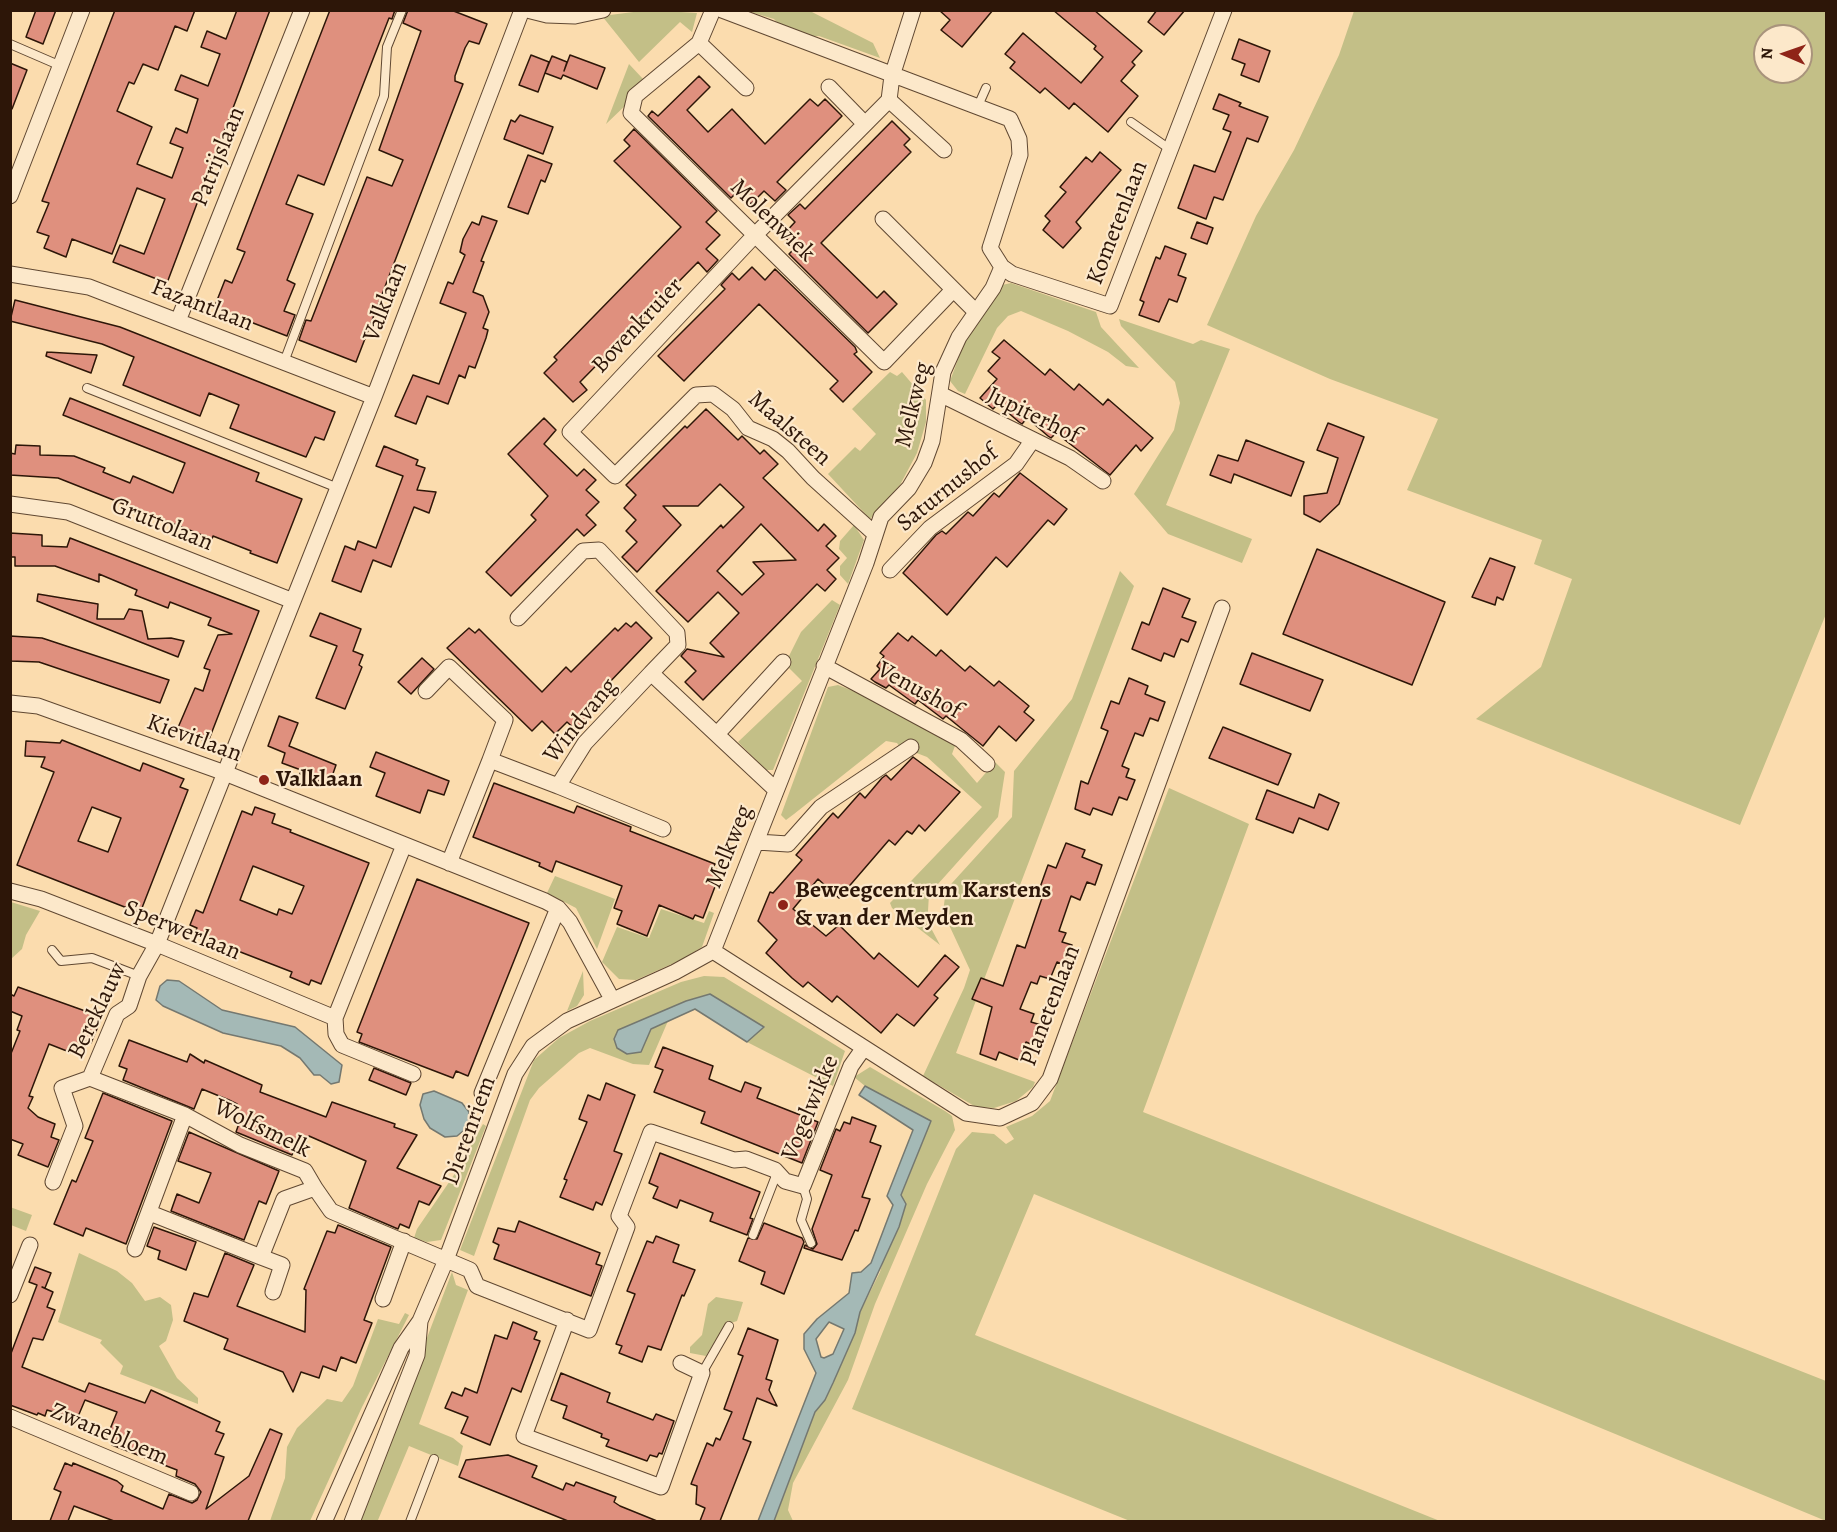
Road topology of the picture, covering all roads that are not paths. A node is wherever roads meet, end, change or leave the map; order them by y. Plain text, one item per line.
1 (82, 10) edge
2 (302, 10) edge
3 (402, 10) edge
4 (522, 10) edge
5 (527, 10) edge
6 (603, 10) edge
7 (712, 10) edge
8 (722, 10) edge
9 (913, 10) edge
10 (1224, 10) edge
11 (699, 42) junction
12 (10, 44) edge
13 (61, 66) junction
14 (892, 76) junction
15 (829, 87) dead end
16 (746, 88) dead end
17 (986, 88) dead end
18 (889, 100) junction
19 (978, 106) junction
20 (1131, 122) dead end
21 (864, 123) junction
22 (944, 150) dead end
23 (1171, 150) junction
24 (10, 196) edge
25 (883, 219) dead end
26 (754, 236) junction
27 (1002, 267) junction
28 (10, 274) edge
29 (953, 290) junction
30 (975, 311) junction
31 (178, 321) junction
32 (285, 362) junction
33 (87, 388) dead end
34 (696, 394) joint
35 (940, 394) junction
36 (374, 397) junction
37 (1032, 441) junction
38 (1103, 481) dead end
39 (338, 488) junction
40 (10, 504) edge
41 (875, 534) junction
42 (890, 570) dead end
43 (293, 602) junction
44 (1222, 608) dead end
45 (518, 618) dead end
46 (783, 662) dead end
47 (824, 666) junction
48 (651, 672) junction
49 (426, 691) dead end
50 (10, 703) edge
51 (718, 733) junction
52 (911, 747) dead end
53 (490, 760) junction
54 (987, 764) dead end
55 (225, 773) junction
56 (558, 786) junction
57 (776, 790) junction
58 (663, 828) dead end
59 (757, 842) junction
60 (404, 845) junction
61 (448, 863) junction
62 (10, 891) edge
63 (558, 908) junction
64 (157, 944) junction
65 (52, 950) dead end
66 (713, 951) junction
67 (139, 976) junction
68 (612, 999) junction
69 (335, 1018) junction
70 (863, 1049) junction
71 (413, 1074) dead end
72 (90, 1078) junction
73 (482, 1093) dead end
74 (185, 1115) junction
75 (777, 1173) junction
76 (53, 1182) dead end
77 (802, 1186) junction
78 (315, 1188) junction
79 (150, 1213) junction
80 (753, 1235) dead end
81 (404, 1241) junction
82 (811, 1243) dead end
83 (30, 1245) dead end
84 (135, 1249) dead end
85 (261, 1257) junction
86 (446, 1260) junction
87 (273, 1292) dead end
88 (10, 1295) edge
89 (383, 1299) dead end
90 (567, 1320) junction
91 (420, 1321) junction
92 (729, 1326) dead end
93 (681, 1363) dead end
94 (702, 1373) junction
95 (10, 1417) edge
96 (434, 1459) dead end
97 (191, 1493) dead end
98 (324, 1521) edge
99 (352, 1521) edge
100 (410, 1521) edge

1 - 13 street
2 - 31 street, Patrijslaan
3 - 32 lane
4 - 36 street, Valklaan
5 - 6 street
7 - 11 street, Molenwiek
8 - 14 street
9 - 14 street
10 - 23 street, Kometenlaan
11 - 16 street
11 - 26 street, Molenwiek
12 - 13 lane
13 - 24 street
14 - 18 street
14 - 19 street
15 - 21 street
17 - 19 lane
18 - 21 street, Bovenkruier
18 - 22 street
19 - 27 street
20 - 23 lane, Kometenlaan
21 - 26 street, Bovenkruier
23 - 27 street, Kometenlaan
25 - 29 street
26 - 29 street, Molenwiek
26 - 34 street, Bovenkruier
27 - 30 street, Melkweg
28 - 31 street, Fazantlaan
29 - 30 street
30 - 35 street, Melkweg
31 - 32 street, Fazantlaan
32 - 36 street, Fazantlaan
33 - 39 lane
34 - 41 street, Maalsteen
35 - 37 street, Jupiterhof
35 - 41 street, Melkweg
36 - 39 street, Valklaan
37 - 38 street, Jupiterhof
37 - 42 street, Saturnushof
39 - 43 street, Valklaan
40 - 43 street, Gruttolaan
41 - 47 street, Melkweg
43 - 55 street, Valklaan
44 - 70 street, Planetenlaan
45 - 48 street
46 - 51 street
47 - 54 street, Venushof
47 - 57 street, Melkweg
48 - 51 street, Windvang
48 - 56 street, Windvang
49 - 53 street
50 - 55 street, Kievitlaan
51 - 57 street, Windvang
52 - 59 street
53 - 56 street, Windvang
53 - 61 street
55 - 60 street, Kievitlaan
55 - 64 street, Valklaan
56 - 58 street
57 - 59 street, Melkweg
59 - 66 street, Melkweg
60 - 61 street, Kievitlaan
60 - 69 street
61 - 63 street, Kievitlaan
62 - 64 street, Sperwerlaan
63 - 68 street
63 - 73 street
64 - 67 street, Bereklauw
64 - 69 street, Sperwerlaan
65 - 67 lane
66 - 68 street, Dierenriem
66 - 70 street, Planetenlaan
67 - 72 street, Bereklauw
68 - 86 street, Dierenriem
69 - 71 street
70 - 77 street, Vogelwikke
72 - 74 street, Wolfsmelk
72 - 76 street, Bereklauw
74 - 78 street, Wolfsmelk
74 - 79 street, Wolfsmelk
75 - 77 street, Vogelwikke
75 - 80 lane
75 - 90 street, Vogelwikke
77 - 82 lane
78 - 81 street, Wolfsmelk
78 - 85 street
79 - 84 street, Wolfsmelk
79 - 85 street
81 - 86 street, Vogelwikke
81 - 89 street
83 - 88 street
85 - 87 street
86 - 90 street, Vogelwikke
86 - 91 street, Dierenriem
90 - 94 street
91 - 98 street, Dierenriem
91 - 99 street, Dierenriem
92 - 94 lane
93 - 94 street
95 - 97 street, Zwanebloem
96 - 100 lane

